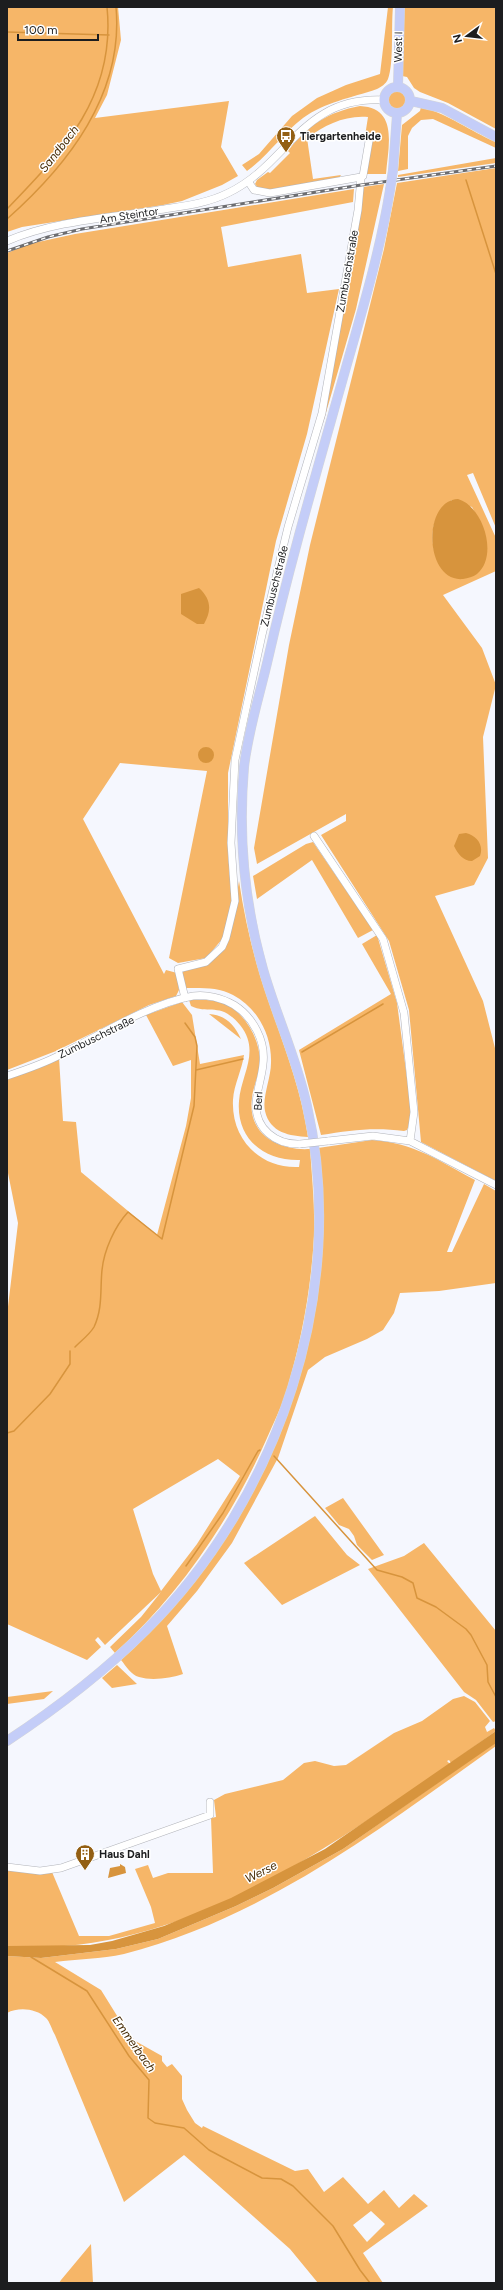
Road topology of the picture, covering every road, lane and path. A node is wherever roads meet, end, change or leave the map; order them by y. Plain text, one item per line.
1 (400, 7) edge
2 (398, 87) junction
3 (384, 100) junction
4 (411, 101) junction
5 (397, 114) junction
6 (496, 137) edge
7 (369, 141) dead end
8 (361, 177) junction
9 (248, 181) junction
10 (7, 241) edge
11 (314, 836) dead end
12 (184, 998) junction
13 (7, 1076) edge
14 (410, 1141) junction
15 (496, 1185) edge
16 (7, 1741) edge
17 (210, 1802) dead end
18 (7, 1867) edge

1 - 2 main road, West I
2 - 3 main road
2 - 4 main road
3 - 5 main road
3 - 9 street, Am Steintor
4 - 5 main road
4 - 6 main road
5 - 16 main road, bridge
7 - 8 street
8 - 9 street
8 - 12 street, Zumbuschstraße
9 - 10 street, Am Steintor
11 - 14 street
12 - 13 street, Zumbuschstraße
12 - 14 street, Berl, bridge
14 - 15 street, Berl
17 - 18 street

